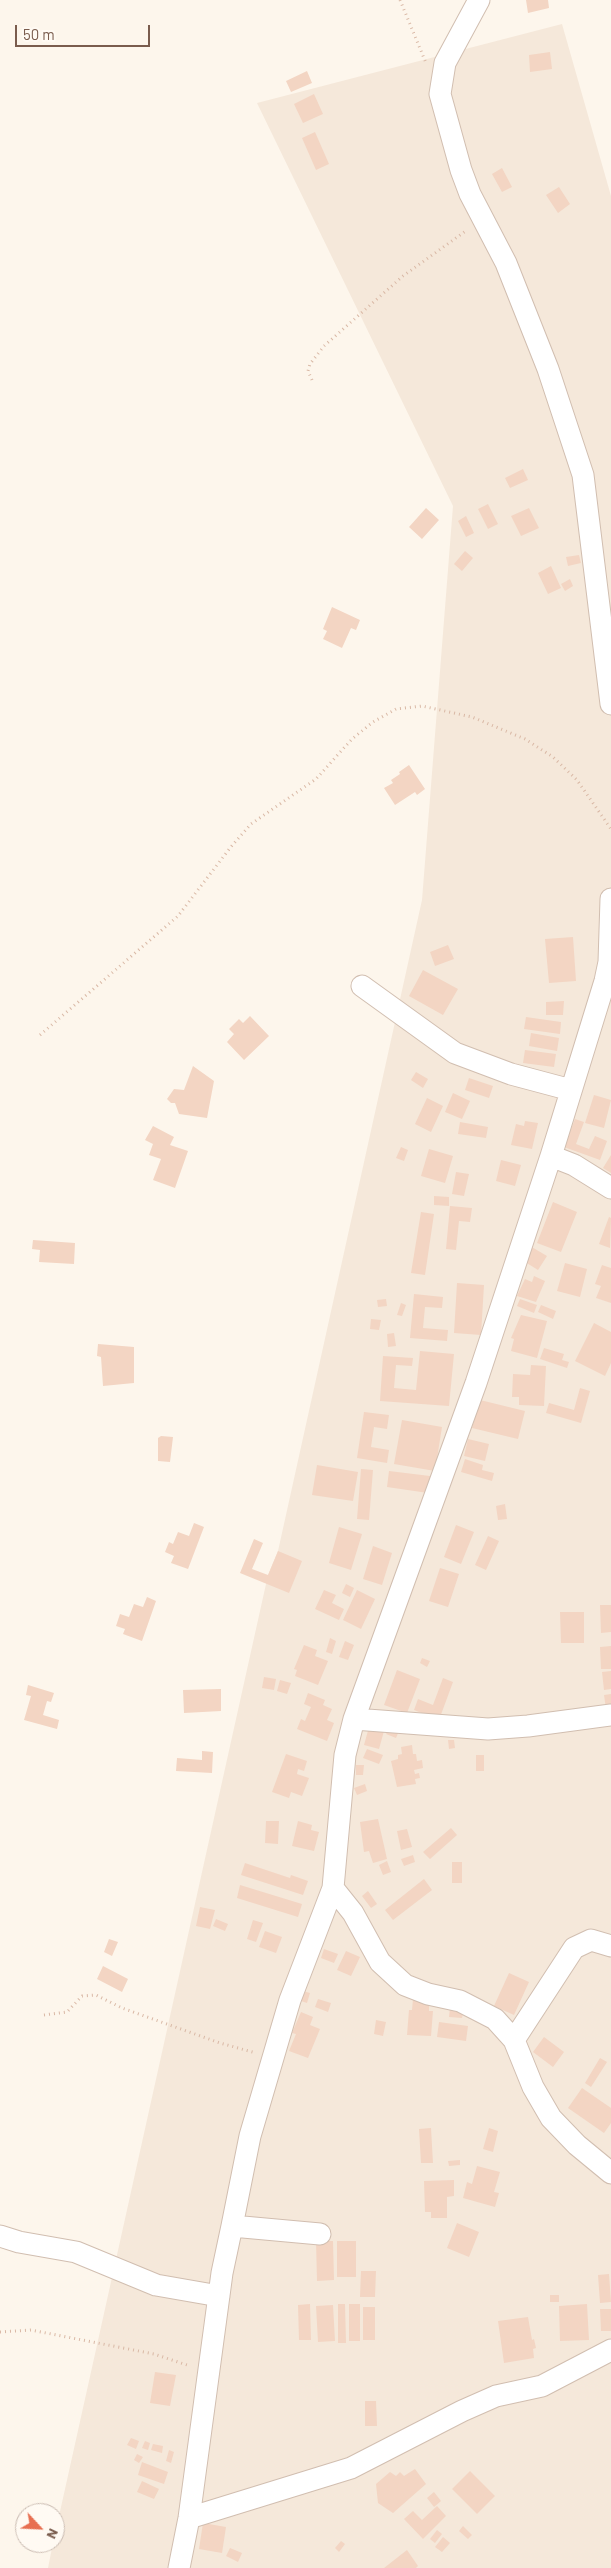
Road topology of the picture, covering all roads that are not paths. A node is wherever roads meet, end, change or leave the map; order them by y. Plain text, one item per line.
1 (479, 0) edge
2 (610, 693) edge
3 (611, 899) edge
4 (610, 962) edge
5 (362, 986) dead end
6 (571, 1090) junction
7 (551, 1156) junction
8 (611, 1188) edge
9 (611, 1715) edge
10 (354, 1719) junction
11 (333, 1888) junction
12 (611, 1946) edge
13 (514, 2040) junction
14 (611, 2173) edge
15 (232, 2226) junction
16 (320, 2234) dead end
17 (0, 2236) edge
18 (219, 2296) junction
19 (611, 2350) edge
20 (189, 2518) junction
21 (179, 2568) edge

1 - 2 street
3 - 4 street
4 - 6 street
5 - 6 street
6 - 7 street
7 - 8 street
7 - 10 street
9 - 10 street
10 - 11 street
11 - 13 street
11 - 15 street
12 - 13 street
13 - 14 street
15 - 16 street
15 - 18 street
17 - 18 street
18 - 20 street
19 - 20 street
20 - 21 street

